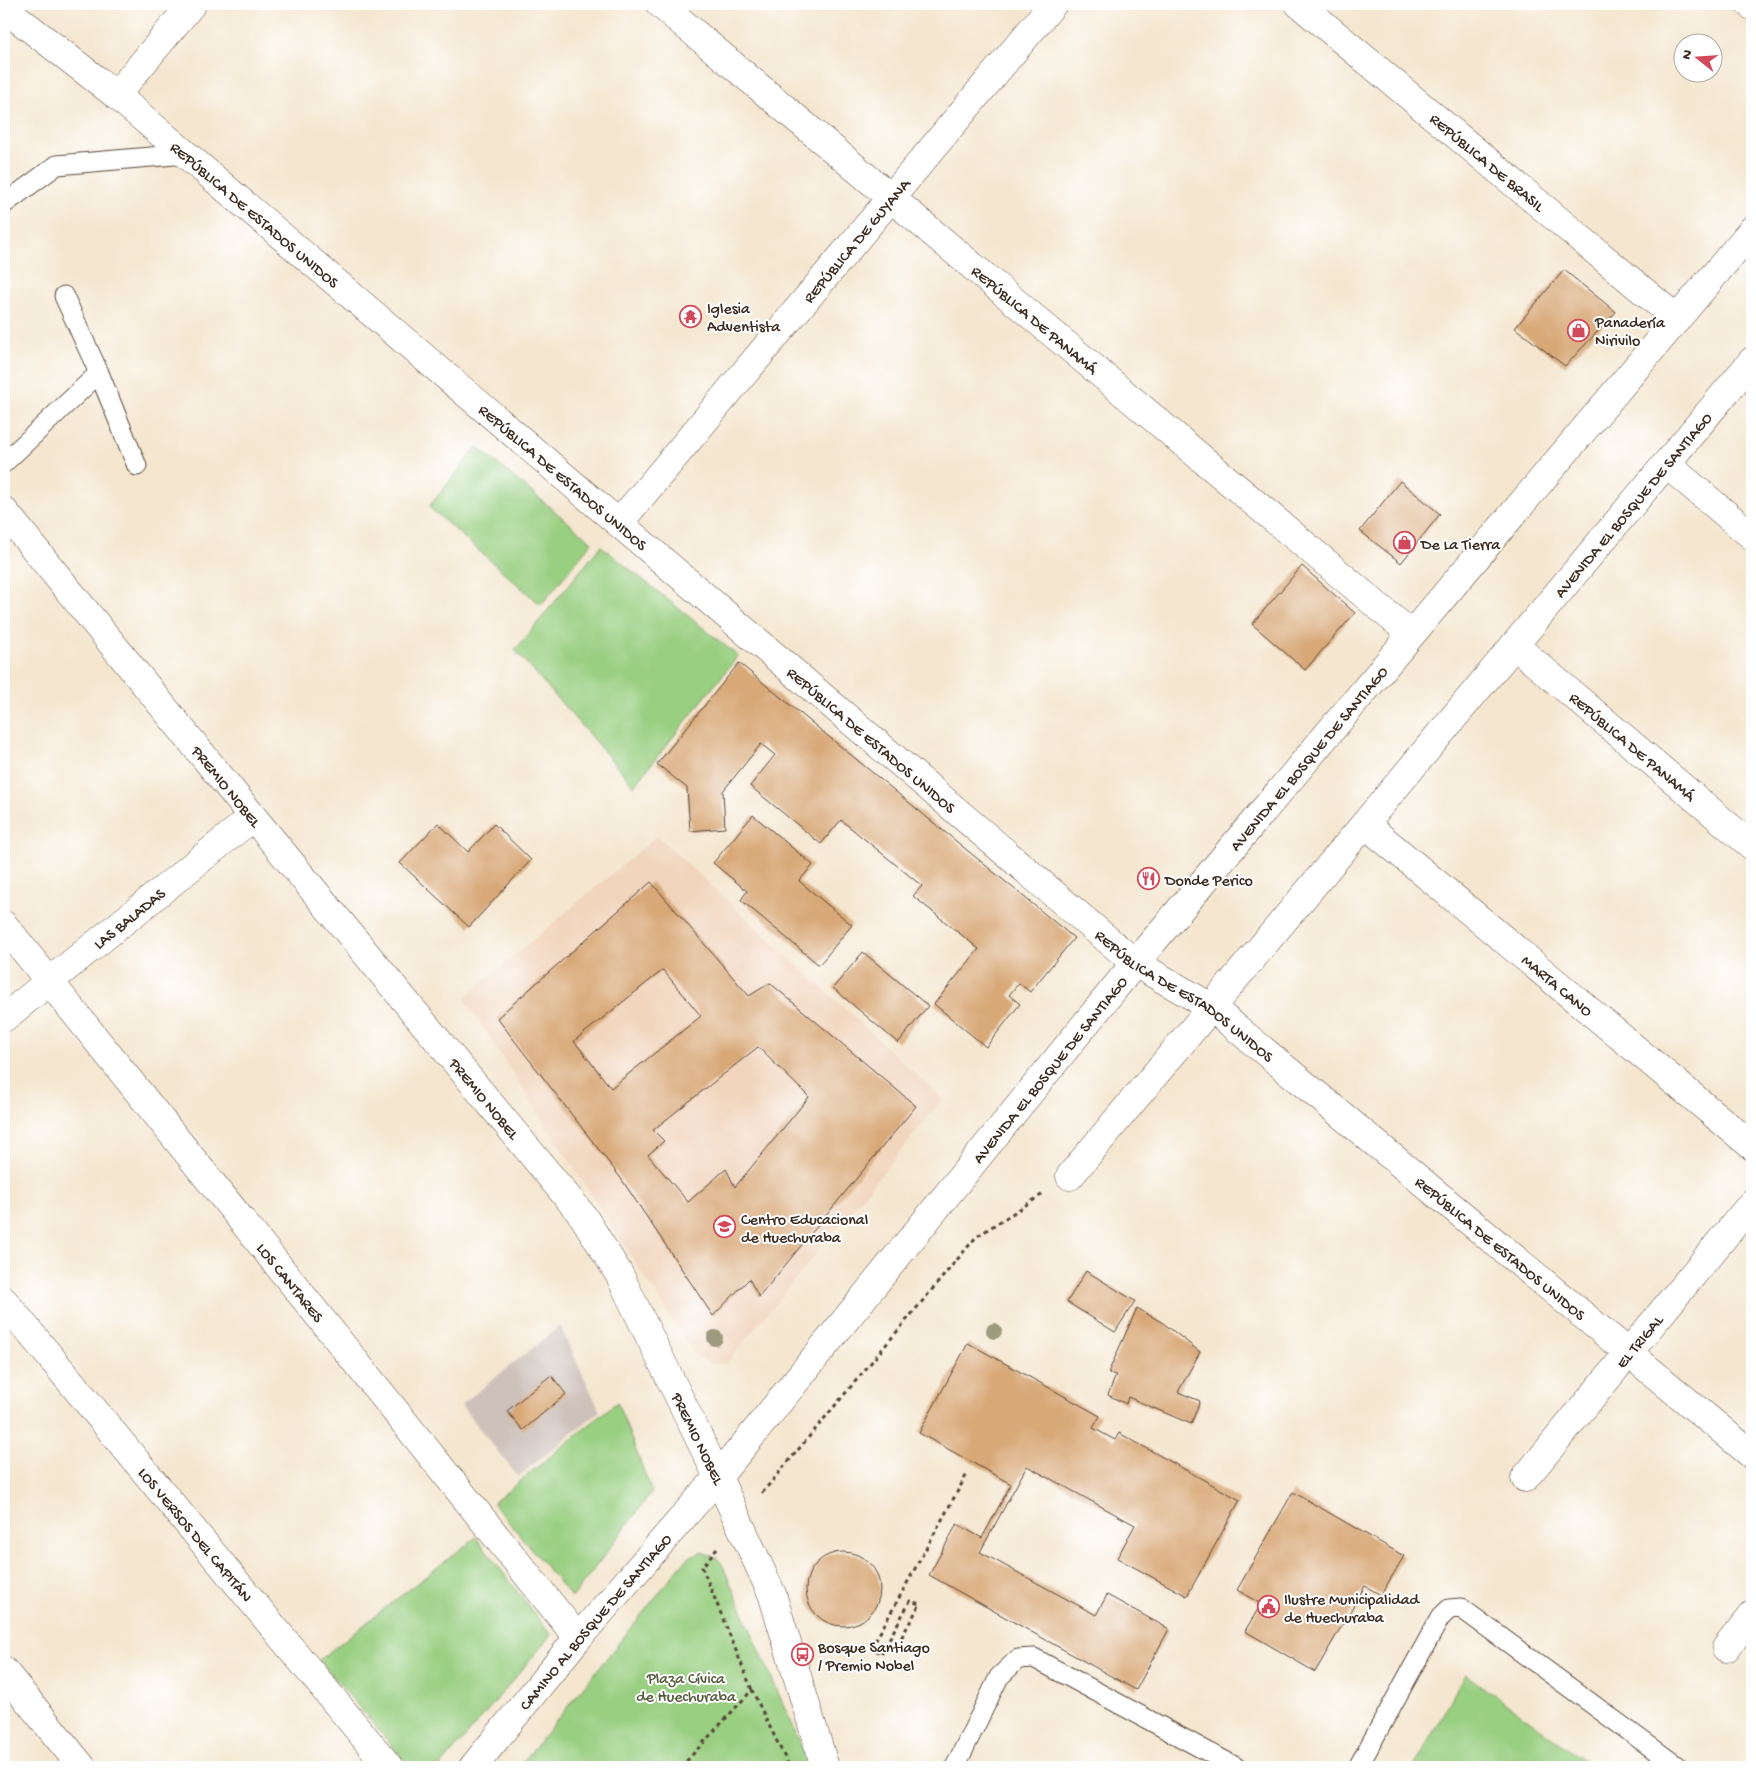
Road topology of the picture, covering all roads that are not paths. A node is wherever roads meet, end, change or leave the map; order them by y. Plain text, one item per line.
1 (192, 4) edge
2 (660, 4) edge
3 (1053, 4) edge
4 (1299, 4) edge
5 (4, 8) edge
6 (116, 95) junction
7 (186, 154) junction
8 (891, 198) junction
9 (4, 204) edge
10 (1752, 230) edge
11 (64, 296) dead end
12 (1677, 319) junction
13 (1752, 361) edge
14 (100, 373) junction
15 (4, 463) edge
16 (1666, 464) junction
17 (137, 466) dead end
18 (4, 511) edge
19 (619, 523) junction
20 (1752, 536) edge
21 (1411, 634) junction
22 (1514, 646) junction
23 (253, 816) junction
24 (1365, 824) junction
25 (1752, 846) edge
26 (4, 925) edge
27 (1136, 963) junction
28 (49, 982) junction
29 (1211, 1007) junction
30 (4, 1018) edge
31 (1752, 1146) edge
32 (1070, 1176) road end
33 (1752, 1203) edge
34 (4, 1301) edge
35 (1628, 1353) junction
36 (1752, 1456) edge
37 (718, 1477) junction
38 (1524, 1478) dead end
39 (1752, 1615) edge
40 (578, 1638) junction
41 (1726, 1648) dead end
42 (4, 1671) edge
43 (82, 1767) edge
44 (389, 1767) edge
45 (473, 1767) edge
46 (826, 1767) edge
47 (955, 1767) edge
48 (1236, 1767) edge
49 (1358, 1767) edge
50 (1678, 1767) edge

1 - 6 street
2 - 8 street, REPÚBLICA DE PANAMÁ
3 - 8 street, REPÚBLICA DE GUYANA
4 - 12 street, REPÚBLICA DE BRASIL
5 - 6 street, REPÚBLICA DE ESTADOS UNIDOS
6 - 7 street, REPÚBLICA DE ESTADOS UNIDOS
7 - 9 lane
7 - 19 street, REPÚBLICA DE ESTADOS UNIDOS
8 - 19 street, REPÚBLICA DE GUYANA
8 - 21 street, REPÚBLICA DE PANAMÁ
10 - 12 street, AVENIDA EL BOSQUE DE SANTIAGO
11 - 14 lane
12 - 21 street, AVENIDA EL BOSQUE DE SANTIAGO
13 - 16 street, AVENIDA EL BOSQUE DE SANTIAGO
14 - 15 lane
14 - 17 lane
16 - 20 street
16 - 22 street, AVENIDA EL BOSQUE DE SANTIAGO
18 - 23 street, PREMIO NOBEL
19 - 27 street, REPÚBLICA DE ESTADOS UNIDOS
21 - 27 street, AVENIDA EL BOSQUE DE SANTIAGO
22 - 24 street, AVENIDA EL BOSQUE DE SANTIAGO
22 - 25 street, REPÚBLICA DE PANAMÁ
23 - 28 street, LAS BALADAS
23 - 37 street, PREMIO NOBEL
24 - 29 street, AVENIDA EL BOSQUE DE SANTIAGO
24 - 31 street, MARTA CANO
26 - 28 street, LOS CANTARES
27 - 29 street, REPÚBLICA DE ESTADOS UNIDOS
27 - 37 street, AVENIDA EL BOSQUE DE SANTIAGO
28 - 30 street, LAS BALADAS
28 - 40 street, LOS CANTARES
29 - 32 street, AVENIDA EL BOSQUE DE SANTIAGO
29 - 35 street, REPÚBLICA DE ESTADOS UNIDOS
33 - 35 street, EL TRIGAL
34 - 44 street, LOS VERSOS DEL CAPITÁN
35 - 36 street, REPÚBLICA DE ESTADOS UNIDOS
35 - 38 street, EL TRIGAL
37 - 40 street, CAMINO AL BOSQUE DE SANTIAGO
37 - 46 street, PREMIO NOBEL
39 - 41 street
40 - 45 street, CAMINO AL BOSQUE DE SANTIAGO
42 - 43 street
47 - 48 lane
49 - 50 lane

